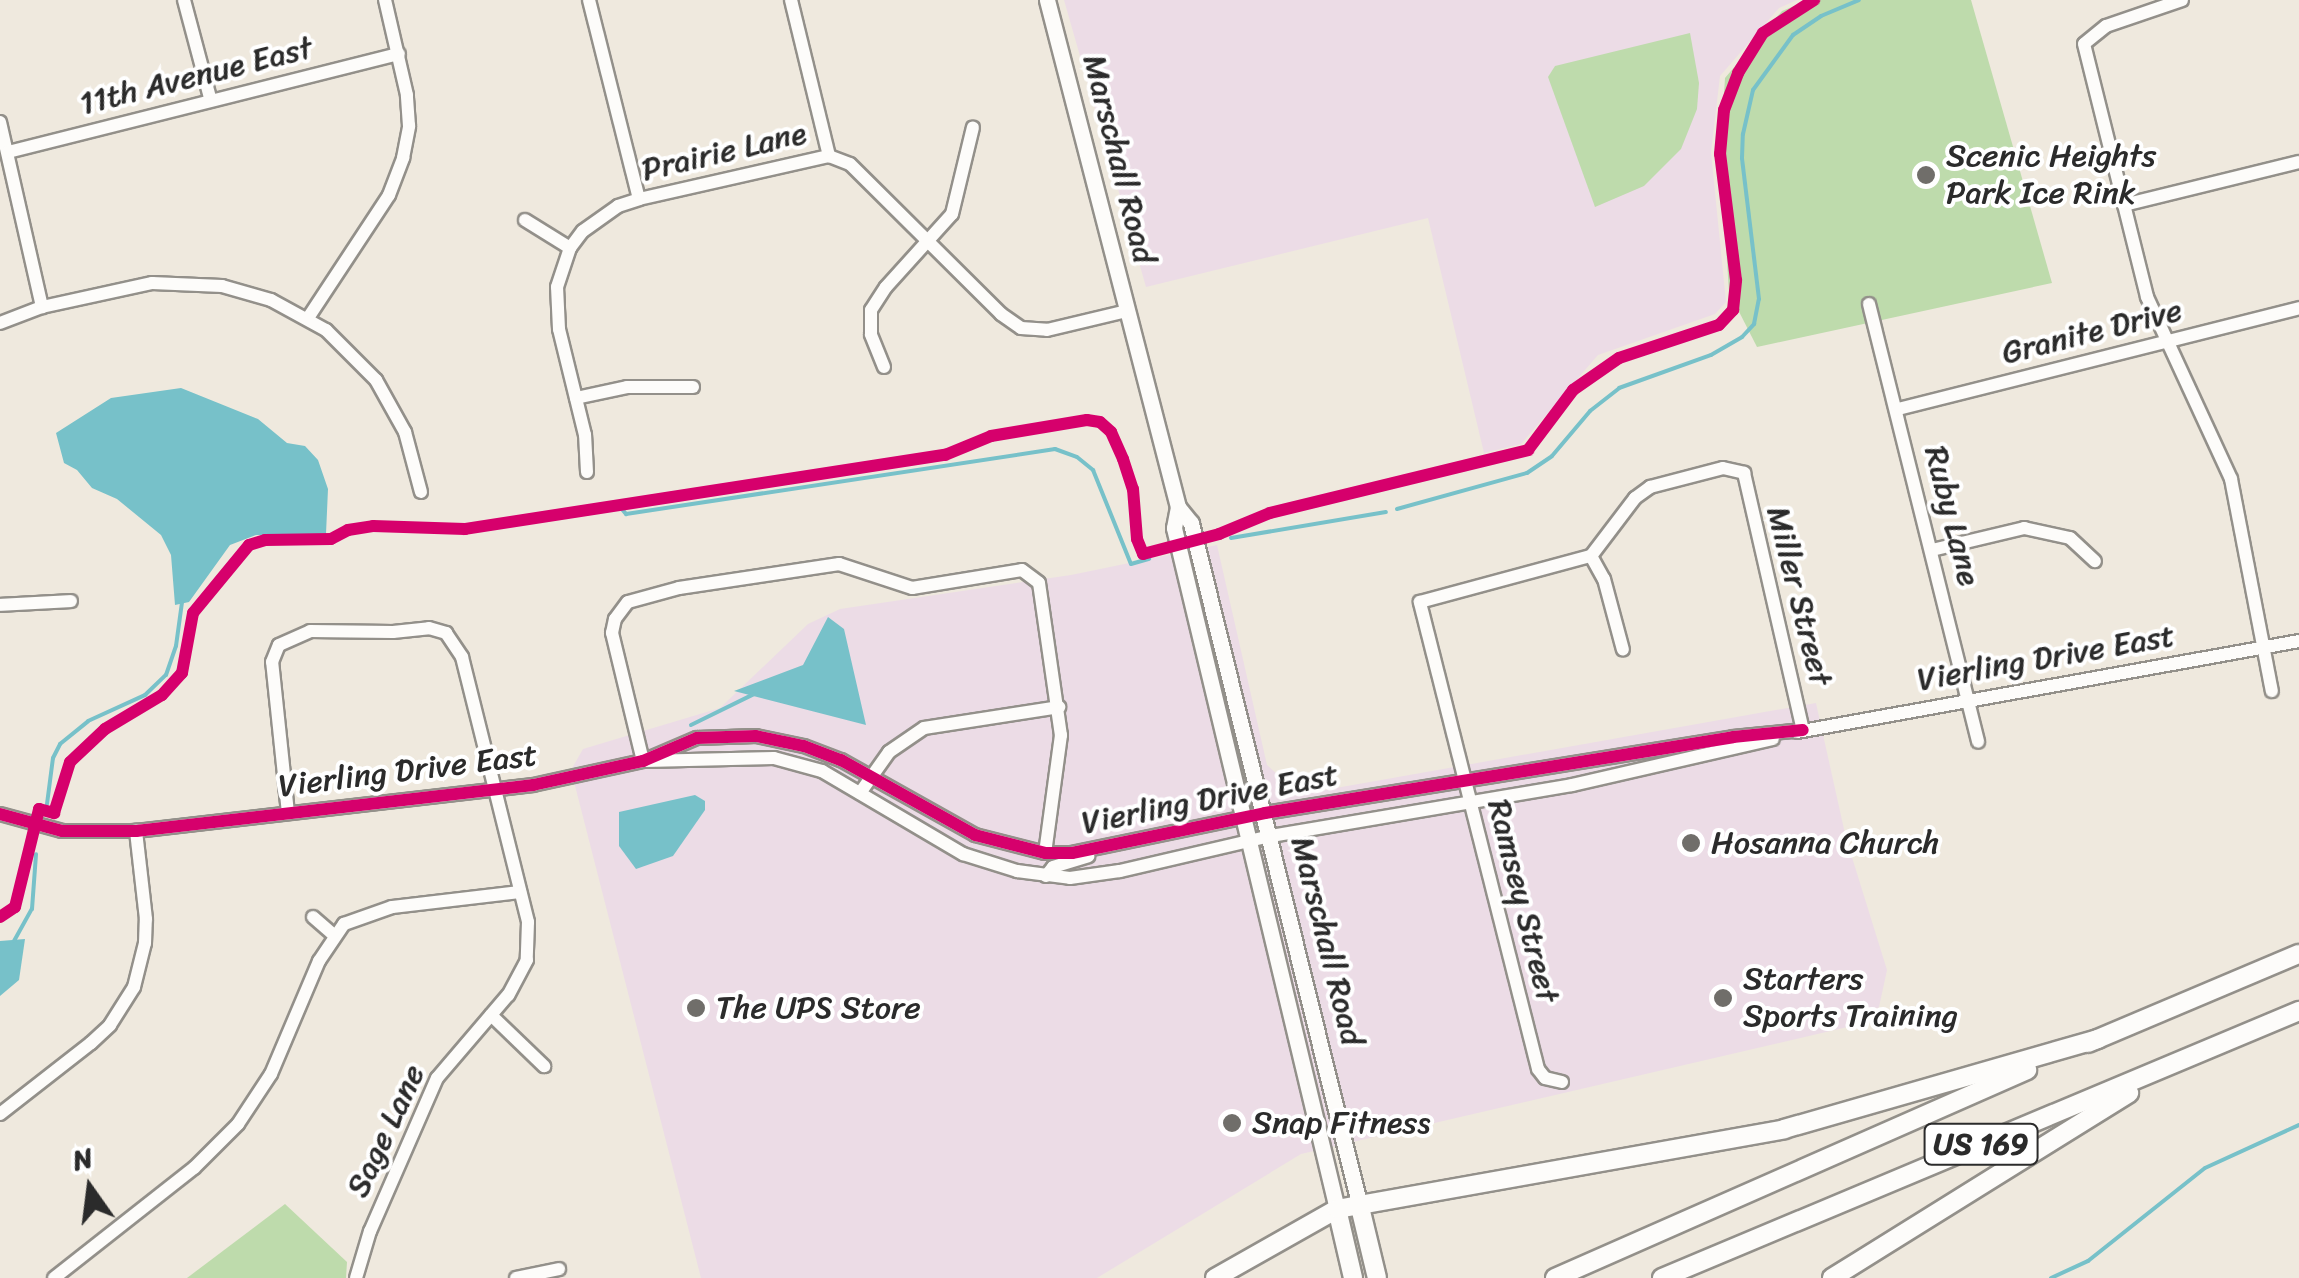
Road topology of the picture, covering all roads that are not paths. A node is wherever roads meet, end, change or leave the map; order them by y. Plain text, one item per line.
1 (184, 0) edge
2 (385, 0) edge
3 (589, 0) edge
4 (792, 0) edge
5 (1047, 0) edge
6 (2182, 0) edge
7 (399, 54) junction
8 (210, 98) junction
9 (0, 122) edge
10 (973, 127) dead end
11 (8, 152) junction
12 (828, 156) junction
13 (2299, 162) edge
14 (639, 199) junction
15 (2124, 205) junction
16 (525, 220) dead end
17 (929, 243) junction
18 (570, 248) junction
19 (1869, 304) dead end
20 (42, 307) junction
21 (2299, 308) edge
22 (1127, 311) junction
23 (308, 318) junction
24 (0, 323) edge
25 (2164, 342) junction
26 (884, 367) dead end
27 (692, 388) dead end
28 (576, 398) junction
29 (1898, 409) junction
30 (587, 472) dead end
31 (422, 492) dead end
32 (1178, 508) junction
33 (1932, 550) junction
34 (1591, 556) junction
35 (2095, 561) dead end
36 (71, 601) dead end
37 (0, 605) edge
38 (2299, 641) edge
39 (2266, 647) junction
40 (1623, 650) dead end
41 (2272, 692) dead end
42 (1968, 700) junction
43 (1059, 707) junction
44 (1803, 730) junction
45 (1978, 742) dead end
46 (643, 761) junction
47 (870, 777) junction
48 (1465, 783) junction
49 (494, 790) junction
50 (860, 793) junction
51 (1468, 803) junction
52 (288, 813) junction
53 (1265, 813) junction
54 (0, 814) edge
55 (1243, 817) junction
56 (136, 831) junction
57 (1271, 836) junction
58 (1249, 841) junction
59 (1104, 850) junction
60 (1045, 853) junction
61 (1046, 876) junction
62 (520, 892) junction
63 (313, 917) dead end
64 (334, 935) junction
65 (2299, 954) edge
66 (2299, 1011) edge
67 (491, 1015) junction
68 (2098, 1038) junction
69 (544, 1066) dead end
70 (1562, 1082) dead end
71 (0, 1114) edge
72 (1359, 1203) junction
73 (1337, 1209) junction
74 (559, 1270) dead end
75 (54, 1278) edge
76 (356, 1278) edge
77 (516, 1278) edge
78 (1215, 1278) edge
79 (1353, 1278) edge
80 (1377, 1278) edge
81 (1555, 1278) edge
82 (1662, 1278) edge
83 (1832, 1278) edge

1 - 8 street
2 - 7 street
3 - 14 street
4 - 12 street
5 - 22 main road, Marschall Road
6 - 15 street
7 - 8 street, 11th Avenue East
7 - 23 street
8 - 11 street, 11th Avenue East
9 - 11 street
10 - 17 street
11 - 20 street
12 - 14 street, Prairie Lane
12 - 17 street, Prairie Lane
13 - 15 street
14 - 18 street, Prairie Lane
15 - 25 street
16 - 18 street
17 - 22 street, Prairie Lane
17 - 26 street
18 - 28 street
19 - 29 street, Ruby Lane
20 - 23 street
20 - 24 street
21 - 25 street, Granite Drive
22 - 32 main road, Marschall Road
23 - 31 street
25 - 29 street, Granite Drive
25 - 39 street
27 - 28 street
28 - 30 street
29 - 33 street, Ruby Lane
32 - 53 main road, Marschall Road
32 - 55 main road, Marschall Road
33 - 35 street
33 - 42 street, Ruby Lane
34 - 40 street
34 - 44 street, Miller Street
34 - 48 street, Ramsey Street
36 - 37 street
38 - 39 street, Vierling Drive East
39 - 41 street
39 - 42 street, Vierling Drive East
42 - 44 street, Vierling Drive East
42 - 45 street, Ruby Lane
43 - 46 street
43 - 47 street
43 - 60 street
44 - 48 street, Vierling Drive East
44 - 51 street, Vierling Drive East
46 - 47 street, Vierling Drive East
46 - 49 street, Vierling Drive East
46 - 50 street, Vierling Drive East
47 - 50 street
47 - 60 street, Vierling Drive East
48 - 51 street, Ramsey Street
48 - 53 street, Vierling Drive East
49 - 52 street, Vierling Drive East
49 - 52 street, Sage Lane
49 - 62 street, Sage Lane
50 - 61 street, Vierling Drive East
51 - 57 street, Vierling Drive East
51 - 70 street, Ramsey Street
52 - 56 street, Vierling Drive East
53 - 55 street, Vierling Drive East
53 - 57 main road, Marschall Road
54 - 56 street, Vierling Drive East
55 - 58 main road, Marschall Road
55 - 59 street, Vierling Drive East
56 - 71 street
57 - 58 street, Vierling Drive East
57 - 72 main road, Marschall Road
58 - 61 street, Vierling Drive East
58 - 73 main road, Marschall Road
59 - 60 street, Vierling Drive East
59 - 61 street
62 - 64 street
62 - 67 street, Sage Lane
63 - 64 street
64 - 75 street
65 - 68 highway, US 169
66 - 82 highway, US 169
66 - 83 highway
67 - 69 street
67 - 76 street, Sage Lane
68 - 72 highway
68 - 81 highway, US 169
72 - 73 highway
72 - 80 highway, Marschall Road
73 - 78 highway
73 - 79 highway, Marschall Road
74 - 77 street

